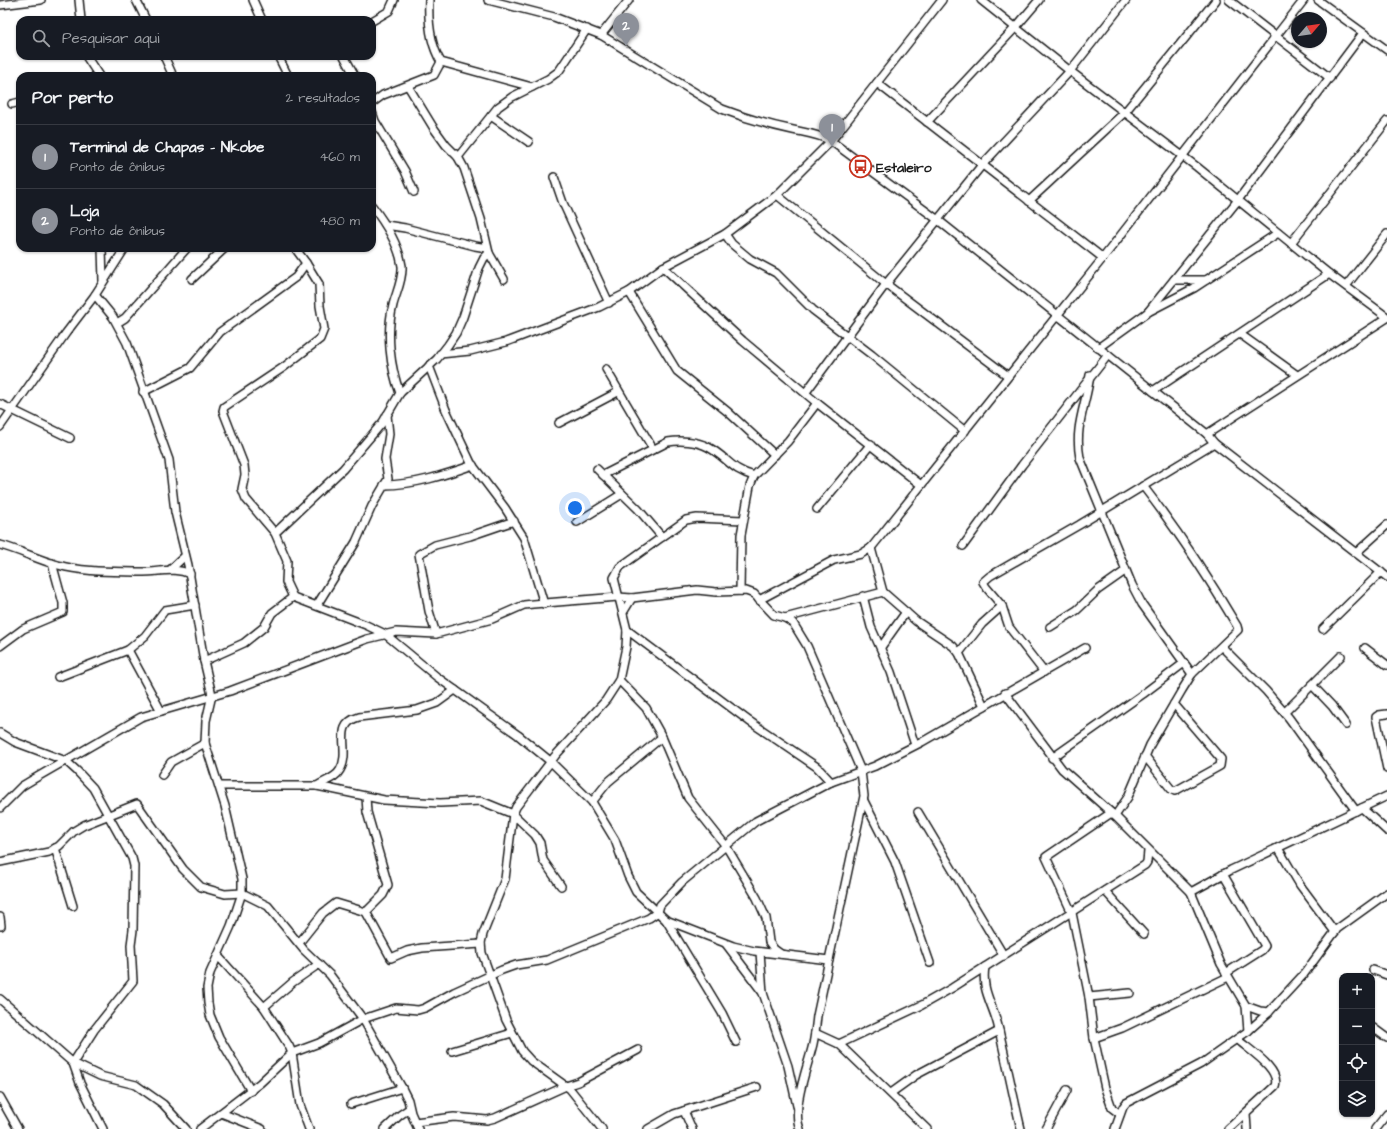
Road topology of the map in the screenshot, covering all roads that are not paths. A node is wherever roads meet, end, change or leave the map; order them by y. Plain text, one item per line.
1 (41, 0) edge
2 (79, 0) edge
3 (136, 0) edge
4 (253, 0) edge
5 (394, 0) edge
6 (429, 0) edge
7 (488, 0) edge
8 (629, 0) edge
9 (942, 0) edge
10 (981, 0) edge
11 (1039, 0) edge
12 (1126, 0) edge
13 (1216, 0) edge
14 (1230, 0) edge
15 (1304, 0) edge
16 (1318, 0) edge
17 (0, 5) edge
18 (81, 16) edge
19 (144, 16) edge
20 (260, 16) edge
21 (376, 19) edge
22 (1016, 27) junction
23 (588, 29) junction
24 (1363, 33) junction
25 (602, 35) junction
26 (1277, 36) junction
27 (1387, 50) edge
28 (89, 60) edge
29 (166, 60) edge
30 (280, 60) edge
31 (346, 60) edge
32 (441, 62) junction
33 (1070, 71) junction
34 (96, 72) edge
35 (171, 72) edge
36 (286, 72) edge
37 (353, 72) edge
38 (1330, 78) junction
39 (877, 83) junction
40 (408, 86) junction
41 (532, 87) junction
42 (376, 100) edge
43 (16, 103) edge
44 (12, 104) dead end
45 (1125, 112) junction
46 (491, 116) junction
47 (927, 122) junction
48 (1387, 122) edge
49 (376, 123) edge
50 (831, 141) junction
51 (529, 142) dead end
52 (1181, 156) junction
53 (458, 157) junction
54 (982, 165) junction
55 (554, 177) dead end
56 (414, 192) dead end
57 (777, 195) junction
58 (1238, 200) junction
59 (1029, 201) junction
60 (376, 211) edge
61 (938, 220) junction
62 (386, 225) junction
63 (1278, 233) junction
64 (725, 234) junction
65 (1387, 234) edge
66 (1291, 243) junction
67 (488, 250) junction
68 (102, 252) edge
69 (122, 252) edge
70 (184, 252) edge
71 (221, 252) edge
72 (299, 252) edge
73 (1102, 258) junction
74 (306, 263) junction
75 (664, 267) junction
76 (1329, 274) junction
77 (192, 278) dead end
78 (504, 279) dead end
79 (1174, 280) junction
80 (1206, 280) junction
81 (103, 281) junction
82 (886, 284) junction
83 (1346, 286) junction
84 (629, 292) junction
85 (95, 295) junction
86 (609, 303) junction
87 (1148, 312) junction
88 (1058, 313) junction
89 (1387, 317) edge
90 (117, 323) junction
91 (1240, 334) junction
92 (847, 337) junction
93 (1098, 348) junction
94 (440, 354) junction
95 (1108, 355) junction
96 (429, 366) junction
97 (606, 369) dead end
98 (1297, 375) junction
99 (1008, 376) junction
100 (1090, 376) junction
101 (1153, 391) junction
102 (143, 392) junction
103 (618, 392) junction
104 (806, 392) junction
105 (400, 393) junction
106 (817, 403) junction
107 (0, 404) edge
108 (13, 409) junction
109 (387, 415) junction
110 (559, 422) dead end
111 (0, 427) edge
112 (965, 431) junction
113 (1207, 434) junction
114 (70, 438) dead end
115 (1214, 443) junction
116 (871, 444) junction
117 (653, 449) junction
118 (775, 455) junction
119 (472, 465) junction
120 (597, 469) dead end
121 (603, 475) junction
122 (754, 476) junction
123 (384, 485) junction
124 (922, 485) junction
125 (1143, 486) junction
126 (622, 494) junction
127 (817, 509) dead end
128 (1101, 511) junction
129 (743, 520) junction
130 (514, 521) junction
131 (577, 522) dead end
132 (1387, 525) edge
133 (275, 533) junction
134 (662, 538) junction
135 (0, 545) edge
136 (963, 546) dead end
137 (871, 548) junction
138 (1356, 553) junction
139 (185, 556) junction
140 (52, 563) junction
141 (170, 569) junction
142 (1125, 571) junction
143 (1381, 572) junction
144 (190, 574) junction
145 (1387, 577) edge
146 (740, 591) junction
147 (882, 592) junction
148 (293, 596) junction
149 (863, 596) junction
150 (618, 597) junction
151 (632, 598) junction
152 (759, 600) junction
153 (195, 604) junction
154 (544, 604) junction
155 (317, 605) junction
156 (1002, 606) junction
157 (624, 611) junction
158 (906, 612) junction
159 (785, 618) junction
160 (1050, 627) dead end
161 (1323, 628) dead end
162 (627, 630) junction
163 (385, 634) junction
164 (436, 634) junction
165 (0, 646) edge
166 (881, 647) junction
167 (1222, 647) junction
168 (1085, 648) dead end
169 (1365, 648) dead end
170 (128, 650) junction
171 (959, 653) junction
172 (1341, 656) dead end
173 (204, 661) junction
174 (1184, 663) junction
175 (1387, 665) edge
176 (1044, 672) junction
177 (1192, 674) junction
178 (58, 678) dead end
179 (619, 680) junction
180 (1312, 685) junction
181 (455, 690) junction
182 (1005, 693) junction
183 (212, 695) junction
184 (1174, 704) junction
185 (984, 706) junction
186 (161, 711) junction
187 (1285, 712) junction
188 (1387, 714) edge
189 (1346, 725) dead end
190 (0, 733) edge
191 (662, 737) junction
192 (204, 743) junction
193 (916, 745) junction
194 (1146, 756) junction
195 (1052, 758) junction
196 (66, 761) junction
197 (550, 761) junction
198 (1387, 769) edge
199 (861, 771) junction
200 (162, 775) dead end
201 (831, 782) junction
202 (219, 786) junction
203 (317, 786) junction
204 (1387, 796) edge
205 (366, 797) junction
206 (864, 801) junction
207 (592, 802) junction
208 (0, 808) edge
209 (1359, 810) junction
210 (918, 812) dead end
211 (513, 814) junction
212 (1113, 815) junction
213 (108, 817) junction
214 (1387, 831) edge
215 (726, 846) junction
216 (55, 848) junction
217 (1278, 848) junction
218 (1148, 851) junction
219 (0, 862) edge
220 (1223, 874) junction
221 (561, 886) dead end
222 (1105, 891) junction
223 (1190, 892) junction
224 (242, 893) junction
225 (1387, 893) edge
226 (73, 906) dead end
227 (366, 912) junction
228 (658, 912) junction
229 (1072, 913) junction
230 (0, 917) edge
231 (666, 920) junction
232 (1, 926) edge
233 (1335, 932) junction
234 (1144, 934) dead end
235 (769, 942) junction
236 (298, 943) junction
237 (481, 944) junction
238 (726, 944) junction
239 (761, 952) junction
240 (781, 954) junction
241 (218, 956) junction
242 (1004, 956) junction
243 (829, 960) junction
244 (930, 963) dead end
245 (320, 964) junction
246 (985, 967) junction
247 (1373, 970) dead end
248 (491, 975) junction
249 (1227, 975) junction
250 (1387, 975) edge
251 (763, 993) junction
252 (1130, 993) dead end
253 (1089, 997) junction
254 (0, 999) edge
255 (1246, 1006) junction
256 (264, 1007) junction
257 (1269, 1012) junction
258 (363, 1019) junction
259 (1375, 1029) edge
260 (999, 1031) junction
261 (1248, 1031) junction
262 (815, 1032) junction
263 (512, 1033) junction
264 (1094, 1038) junction
265 (1387, 1038) edge
266 (1237, 1040) junction
267 (736, 1042) dead end
268 (839, 1044) junction
269 (638, 1050) dead end
270 (452, 1051) dead end
271 (292, 1053) junction
272 (73, 1063) junction
273 (566, 1086) junction
274 (757, 1087) dead end
275 (402, 1088) junction
276 (1067, 1090) dead end
277 (251, 1091) junction
278 (892, 1093) junction
279 (0, 1097) edge
280 (351, 1104) dead end
281 (409, 1109) junction
282 (798, 1110) junction
283 (684, 1111) junction
284 (221, 1113) junction
285 (1120, 1114) junction
286 (1246, 1114) junction
287 (1387, 1114) edge
288 (415, 1122) junction
289 (249, 1126) edge
290 (18, 1129) edge
291 (103, 1129) edge
292 (186, 1129) edge
293 (200, 1129) edge
294 (262, 1129) edge
295 (309, 1129) edge
296 (385, 1129) edge
297 (418, 1129) edge
298 (602, 1129) edge
299 (648, 1129) edge
300 (692, 1129) edge
301 (800, 1129) edge
302 (927, 1129) edge
303 (1021, 1129) edge
304 (1046, 1129) edge
305 (1115, 1129) edge
306 (1228, 1129) edge
307 (1247, 1129) edge
308 (1375, 1129) edge

1 - 17 street
2 - 18 street
3 - 19 street
4 - 20 street
5 - 21 street
6 - 32 street
7 - 23 street
8 - 25 street
9 - 39 street
10 - 22 street
11 - 22 street
12 - 33 street
13 - 45 street
14 - 26 street
15 - 26 street
16 - 24 street
22 - 33 street
22 - 47 street
23 - 25 street
23 - 41 street
24 - 27 street
24 - 38 street
25 - 50 street
26 - 38 street
26 - 52 street
28 - 34 street
29 - 35 street
30 - 36 street
31 - 37 street
32 - 40 street
32 - 41 street
33 - 45 street
33 - 54 street
38 - 58 street
39 - 47 street
39 - 50 street
40 - 42 street
40 - 53 street
41 - 46 street
43 - 44 street
45 - 52 street
45 - 59 street
46 - 51 street
46 - 53 street
47 - 54 street
48 - 66 street
49 - 56 street
50 - 57 street
50 - 61 street
52 - 58 street
52 - 73 street
53 - 67 street
54 - 59 street
54 - 61 street
55 - 86 street
57 - 64 street
57 - 82 street
58 - 63 street
58 - 79 street
59 - 73 street
60 - 62 street
61 - 82 street
61 - 88 street
62 - 67 street
62 - 105 street
63 - 66 street
63 - 80 street
64 - 75 street
64 - 92 street
65 - 83 street
66 - 76 street
67 - 78 street
67 - 94 street
68 - 81 street
69 - 81 street
70 - 90 street
71 - 77 street
72 - 74 street
73 - 88 street
74 - 102 street
74 - 133 street
75 - 84 street
75 - 104 street
76 - 83 street
76 - 91 street
79 - 80 street
79 - 87 street
80 - 87 street
81 - 85 street
82 - 92 street
82 - 99 street
83 - 89 street
84 - 86 street
84 - 118 street
85 - 90 street
85 - 108 street
86 - 94 street
87 - 93 street
88 - 93 street
88 - 99 street
89 - 98 street
90 - 102 street
91 - 98 street
91 - 101 street
92 - 104 street
92 - 112 street
93 - 95 street
94 - 96 street
95 - 100 street
95 - 101 street
96 - 105 street
96 - 119 street
97 - 103 street
98 - 113 street
99 - 112 street
100 - 128 street
100 - 136 street
101 - 113 street
102 - 139 street
103 - 110 street
103 - 117 street
104 - 106 street
105 - 109 street
106 - 116 street
106 - 118 street
107 - 108 street
108 - 111 street
108 - 114 street
109 - 123 street
109 - 133 street
112 - 124 street
113 - 115 street
115 - 125 street
115 - 138 street
116 - 124 street
116 - 127 street
117 - 121 street
117 - 122 street
118 - 122 street
119 - 123 street
119 - 130 street
120 - 121 street
121 - 126 street
122 - 129 street
123 - 155 street
124 - 137 street
125 - 128 street
125 - 167 street
126 - 131 street
126 - 134 street
128 - 142 street
128 - 156 street
129 - 134 street
129 - 146 street
130 - 154 street
130 - 164 street
132 - 138 street
133 - 148 street
134 - 150 street
135 - 140 street
137 - 147 street
137 - 152 street
138 - 143 street
139 - 141 street
139 - 144 street
140 - 141 street
140 - 165 street
141 - 144 street
142 - 160 street
142 - 174 street
143 - 145 street
143 - 161 street
144 - 153 street
146 - 151 street
146 - 152 street
147 - 149 street
147 - 158 street
148 - 155 street
148 - 173 street
149 - 159 street
149 - 166 street
150 - 151 street
150 - 154 street
150 - 157 street
151 - 157 street
152 - 159 street
153 - 170 street
153 - 173 street
154 - 164 street
155 - 163 street
156 - 171 street
156 - 176 street
157 - 162 street
158 - 166 street
158 - 171 street
159 - 199 street
162 - 179 street
162 - 201 street
163 - 164 street
163 - 181 street
163 - 183 street
166 - 193 street
167 - 177 street
167 - 187 street
168 - 176 street
169 - 175 street
170 - 178 street
170 - 186 street
171 - 185 street
172 - 180 street
173 - 183 street
174 - 177 street
174 - 195 street
176 - 182 street
177 - 184 street
179 - 191 street
179 - 197 street
180 - 187 street
180 - 189 street
181 - 197 street
181 - 203 street
182 - 185 street
182 - 195 street
183 - 186 street
183 - 192 street
184 - 194 street
184 - 194 street
185 - 193 street
186 - 196 street
187 - 209 street
188 - 198 street
190 - 196 street
191 - 207 street
191 - 215 street
192 - 200 street
192 - 202 street
193 - 199 street
194 - 212 street
195 - 212 street
196 - 208 street
196 - 213 street
197 - 207 street
197 - 211 street
199 - 201 street
199 - 206 street
201 - 215 street
202 - 203 street
202 - 224 street
203 - 205 street
204 - 209 street
205 - 211 street
205 - 227 street
206 - 243 street
206 - 244 street
207 - 228 street
209 - 214 street
209 - 217 street
210 - 242 street
211 - 221 street
211 - 237 street
212 - 218 street
212 - 229 street
213 - 216 street
213 - 224 street
213 - 272 street
215 - 228 street
215 - 235 street
216 - 219 street
216 - 226 street
217 - 220 street
217 - 233 street
218 - 222 street
218 - 223 street
220 - 223 street
220 - 249 street
222 - 229 street
222 - 234 street
223 - 249 street
224 - 236 street
224 - 241 street
225 - 233 street
227 - 236 street
227 - 237 street
228 - 231 street
228 - 248 street
229 - 242 street
229 - 253 street
230 - 232 street
231 - 238 street
231 - 267 street
233 - 257 street
235 - 239 street
235 - 240 street
236 - 245 street
237 - 248 street
238 - 239 street
238 - 251 street
239 - 240 street
239 - 251 street
240 - 243 street
241 - 256 street
241 - 277 street
242 - 246 street
243 - 262 street
245 - 256 street
245 - 258 street
246 - 260 street
246 - 268 street
247 - 250 street
248 - 258 street
248 - 263 street
249 - 255 street
249 - 264 street
251 - 282 street
252 - 253 street
253 - 264 street
254 - 272 street
255 - 257 street
255 - 261 street
256 - 271 street
257 - 261 street
258 - 271 street
258 - 275 street
259 - 265 street
260 - 278 street
260 - 303 street
261 - 266 street
262 - 268 street
262 - 282 street
263 - 270 street
263 - 273 street
264 - 285 street
266 - 285 street
266 - 286 street
268 - 278 street
269 - 273 street
271 - 277 street
271 - 295 street
272 - 291 street
272 - 292 street
273 - 288 street
273 - 298 street
274 - 283 street
275 - 280 street
275 - 281 street
276 - 304 street
277 - 284 street
278 - 302 street
279 - 290 street
281 - 288 street
281 - 296 street
282 - 301 street
283 - 299 street
283 - 300 street
284 - 289 street
284 - 293 street
285 - 305 street
286 - 306 street
286 - 307 street
287 - 308 street
288 - 297 street
289 - 294 street

